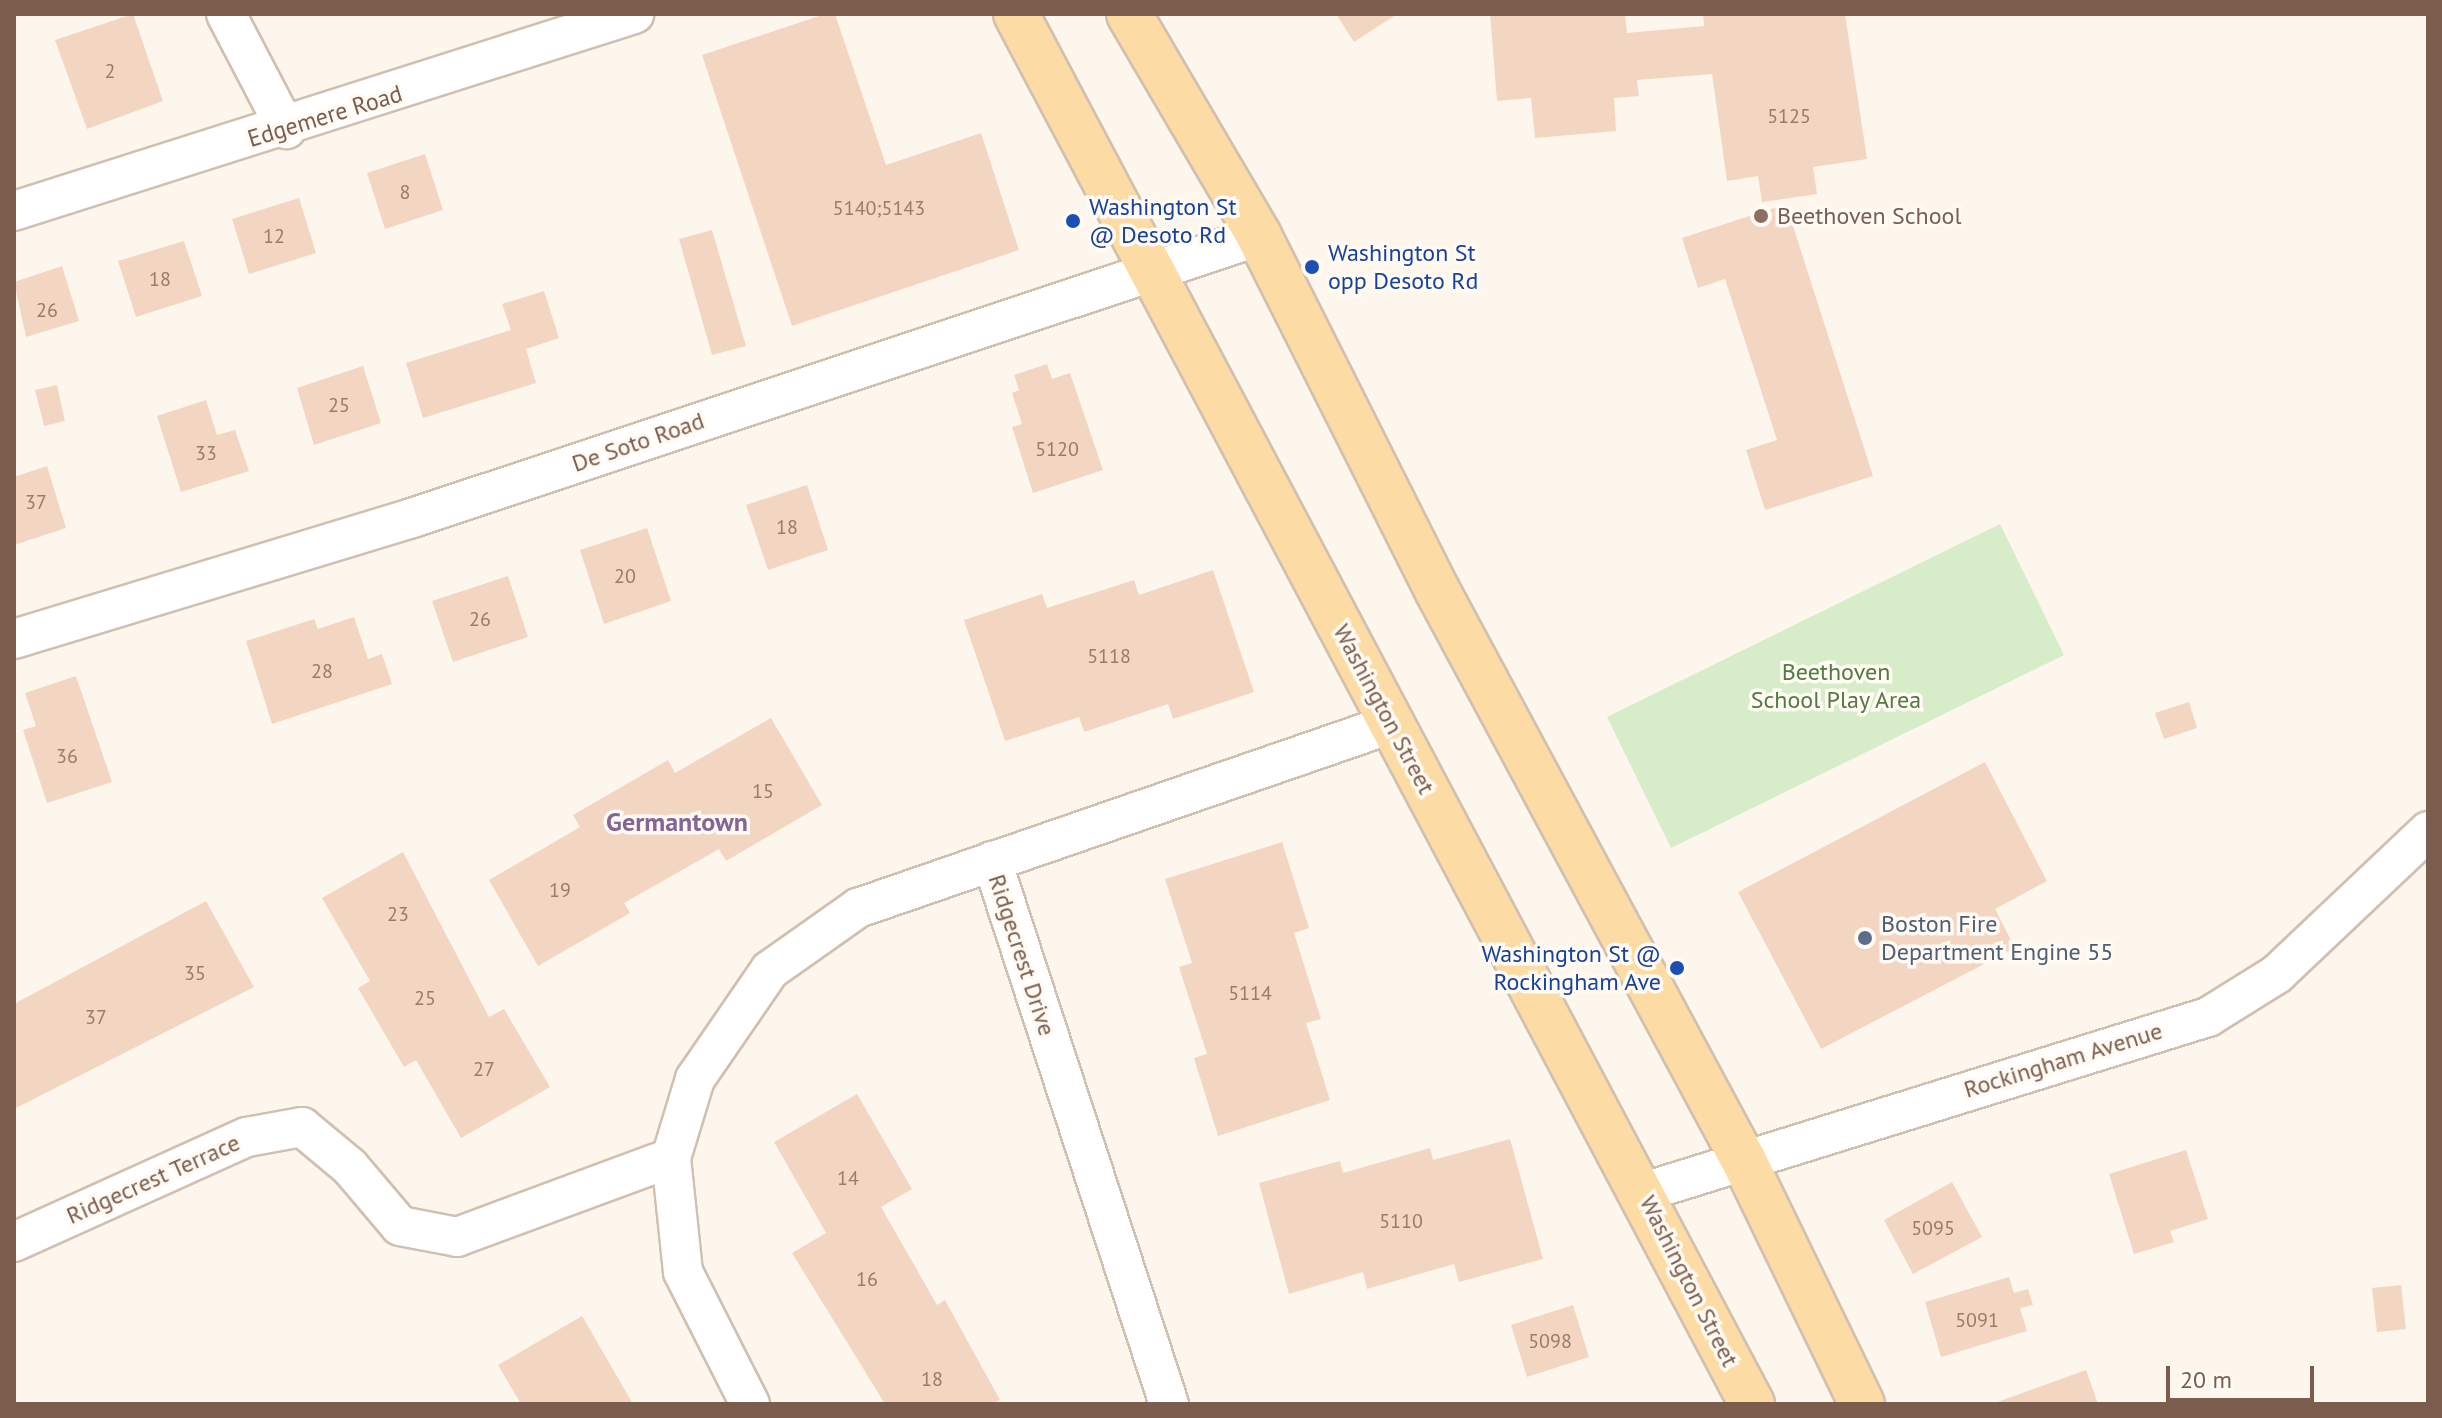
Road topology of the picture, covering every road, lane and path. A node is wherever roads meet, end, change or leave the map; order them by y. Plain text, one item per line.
1 (226, 14) edge
2 (634, 14) edge
3 (1016, 14) edge
4 (1129, 14) edge
5 (286, 129) junction
6 (14, 211) edge
7 (1259, 236) junction
8 (1150, 270) junction
9 (14, 639) edge
10 (1391, 724) junction
11 (2428, 831) edge
12 (992, 861) junction
13 (671, 1158) junction
14 (1744, 1161) junction
15 (1644, 1192) junction
16 (14, 1242) edge
17 (750, 1404) edge
18 (1169, 1404) edge
19 (1752, 1404) edge
20 (1862, 1404) edge

1 - 5 street
2 - 5 street, Edgemere Road
3 - 8 main road, Washington Street
4 - 7 main road
5 - 6 street, Edgemere Road
7 - 8 street, De Soto Road
7 - 14 main road
8 - 9 street, De Soto Road
8 - 10 main road, Washington Street
10 - 12 street, Ridgecrest Drive
10 - 15 main road, Washington Street
11 - 14 street, Rockingham Avenue
12 - 13 street
12 - 18 street, Ridgecrest Drive
13 - 16 street, Ridgecrest Terrace
13 - 17 street
14 - 15 street, Rockingham Avenue
14 - 20 main road
15 - 19 main road, Washington Street

